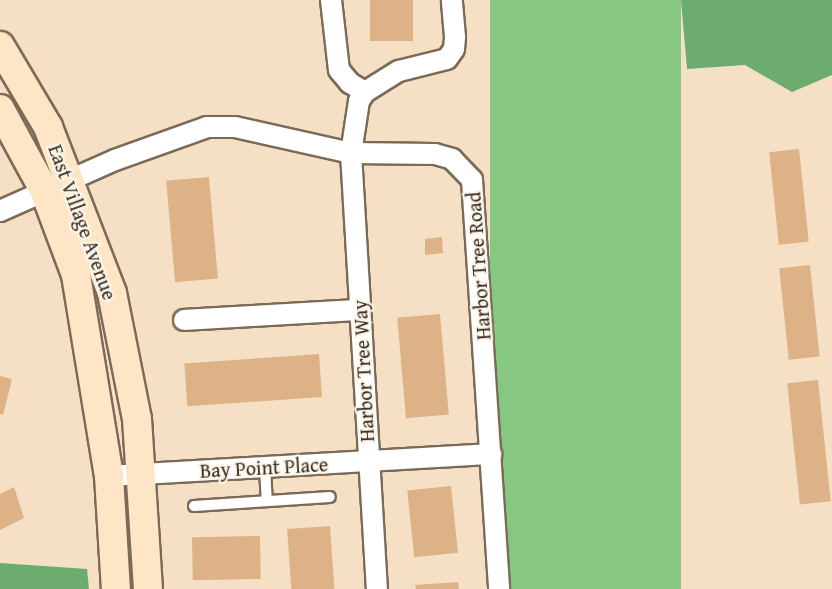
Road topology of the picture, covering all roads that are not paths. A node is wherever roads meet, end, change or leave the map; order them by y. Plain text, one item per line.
1 (331, 0) edge
2 (452, 0) edge
3 (0, 46) edge
4 (365, 92) junction
5 (0, 109) edge
6 (351, 153) junction
7 (57, 186) junction
8 (0, 211) edge
9 (360, 310) junction
10 (184, 320) dead end
11 (490, 454) junction
12 (368, 462) junction
13 (265, 467) junction
14 (140, 474) junction
15 (109, 476) junction
16 (330, 497) dead end
17 (267, 501) junction
18 (194, 506) dead end
19 (116, 589) edge
20 (148, 589) edge
21 (378, 589) edge
22 (499, 589) edge

1 - 4 street
2 - 4 street
3 - 7 street, East Village Avenue
4 - 6 street, Harbor Tree Way
5 - 7 street, East Village Avenue
6 - 7 street, Harbor Tree Road
6 - 9 street, Harbor Tree Way
6 - 11 street, Harbor Tree Road
7 - 8 street, Harbor Tree Road
7 - 14 street, East Village Avenue
7 - 15 street, East Village Avenue
9 - 10 street
9 - 12 street, Harbor Tree Way
11 - 12 street, Bay Point Place
11 - 22 street, Harbor Tree Road
12 - 13 street, Bay Point Place
12 - 21 street, Harbor Tree Way
13 - 14 street, Bay Point Place
13 - 17 lane
14 - 15 street, Bay Point Place
14 - 20 street, East Village Avenue
15 - 19 street, East Village Avenue
16 - 17 lane
17 - 18 lane

